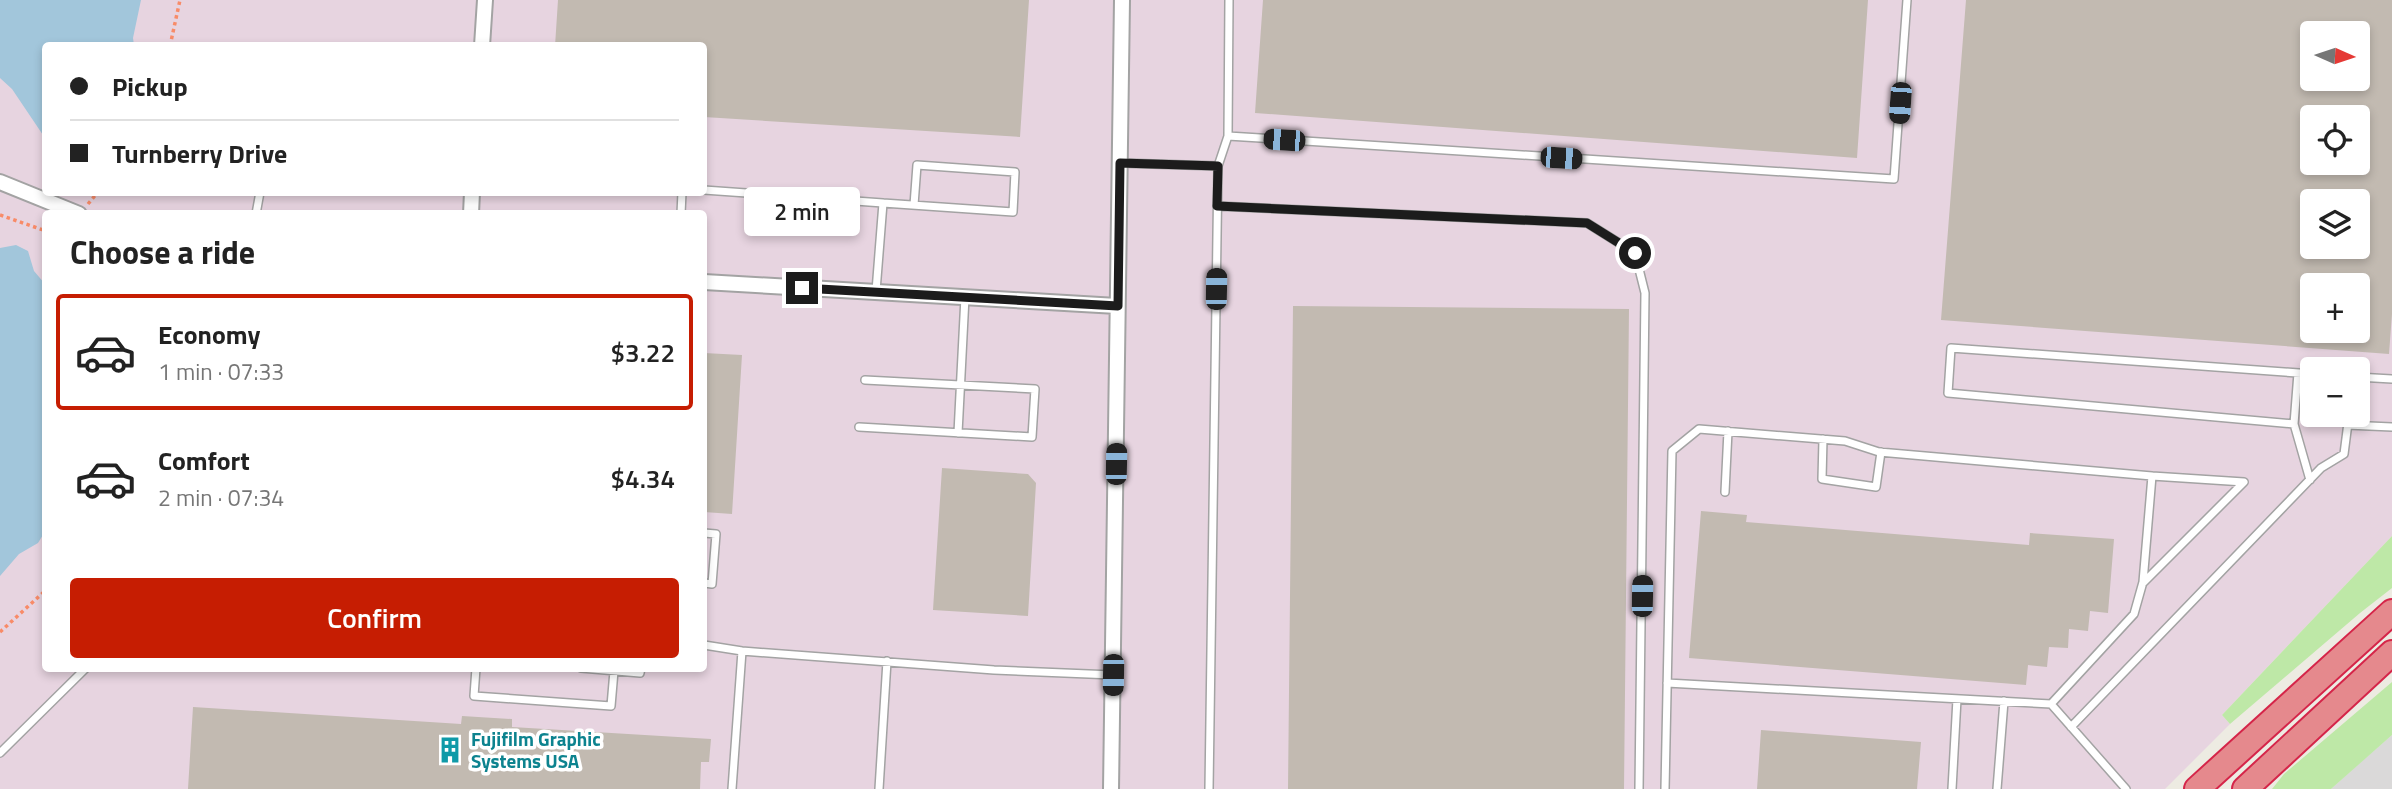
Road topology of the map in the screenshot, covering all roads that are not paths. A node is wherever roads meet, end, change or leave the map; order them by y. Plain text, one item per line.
1 (485, 0) edge
2 (1122, 0) edge
3 (1229, 0) edge
4 (1907, 0) edge
5 (482, 42) edge
6 (1228, 136) junction
7 (1120, 163) junction
8 (1218, 166) junction
9 (0, 182) edge
10 (707, 190) edge
11 (883, 203) junction
12 (914, 205) junction
13 (1217, 206) junction
14 (69, 210) edge
15 (707, 282) edge
16 (876, 292) junction
17 (965, 297) junction
18 (1118, 306) junction
19 (2298, 373) joint
20 (2370, 378) edge
21 (2392, 379) edge
22 (865, 380) dead end
23 (960, 385) junction
24 (2294, 424) junction
25 (2370, 426) edge
26 (859, 427) dead end
27 (2347, 427) edge
28 (2392, 427) edge
29 (1728, 431) junction
30 (958, 433) junction
31 (1823, 439) junction
32 (1881, 452) junction
33 (2152, 476) junction
34 (2310, 480) junction
35 (1725, 492) dead end
36 (707, 533) edge
37 (2143, 582) junction
38 (707, 583) edge
39 (2392, 612) edge
40 (707, 645) edge
41 (741, 651) junction
42 (2392, 653) edge
43 (887, 661) junction
44 (82, 672) edge
45 (476, 672) edge
46 (614, 672) edge
47 (1113, 675) junction
48 (1667, 683) junction
49 (1957, 699) junction
50 (2004, 701) junction
51 (2052, 704) junction
52 (2071, 727) junction
53 (0, 753) edge
54 (732, 789) edge
55 (879, 789) edge
56 (1111, 789) edge
57 (1209, 789) edge
58 (1639, 789) edge
59 (1665, 789) edge
60 (1952, 789) edge
61 (1997, 789) edge
62 (2126, 789) edge
63 (2197, 789) edge
64 (2245, 789) edge

1 - 5 street
2 - 7 street
3 - 6 lane
4 - 6 lane
6 - 8 lane
7 - 8 lane
7 - 18 street
8 - 13 lane
9 - 14 street
10 - 11 lane
11 - 12 lane
11 - 16 lane
12 - 12 lane
13 - 57 lane
13 - 58 lane
15 - 16 street
16 - 17 street
17 - 18 street
17 - 23 lane
18 - 47 street
19 - 24 lane
19 - 24 lane
20 - 21 lane
22 - 23 lane
23 - 30 lane
23 - 30 lane
24 - 34 lane
25 - 28 lane
26 - 30 lane
27 - 34 lane
29 - 31 lane
29 - 35 lane
29 - 48 lane
31 - 32 lane
31 - 32 lane
32 - 33 lane
33 - 37 lane
33 - 37 lane
34 - 52 lane
36 - 38 lane
37 - 51 lane
39 - 63 highway
40 - 41 lane
41 - 43 lane
41 - 54 lane
42 - 64 highway
43 - 47 lane
43 - 55 lane
44 - 53 lane
45 - 46 lane
47 - 56 street
48 - 49 lane
48 - 59 lane
49 - 50 lane
49 - 60 lane
50 - 51 lane
50 - 61 lane
51 - 52 lane
52 - 62 lane

